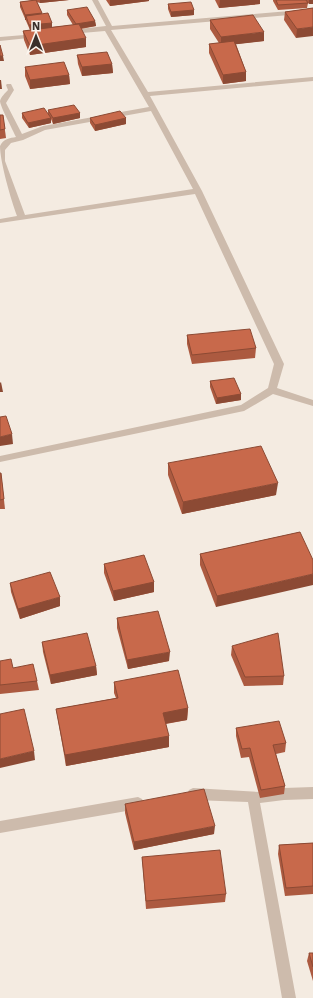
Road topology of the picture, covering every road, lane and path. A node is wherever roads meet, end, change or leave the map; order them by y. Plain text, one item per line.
1 (95, 0) edge
2 (313, 11) edge
3 (108, 28) junction
4 (61, 33) edge
5 (46, 35) edge
6 (0, 39) edge
7 (313, 79) edge
8 (9, 85) dead end
9 (146, 94) junction
10 (154, 108) junction
11 (20, 138) junction
12 (198, 191) junction
13 (22, 218) junction
14 (0, 221) edge
15 (272, 390) junction
16 (313, 404) edge
17 (0, 459) edge
18 (313, 793) edge
19 (178, 796) edge
20 (253, 797) junction
21 (147, 802) edge
22 (0, 827) edge
23 (288, 998) edge

1 - 3 street
2 - 3 street
3 - 4 street
3 - 9 street
5 - 6 street
7 - 9 street
8 - 11 street
9 - 10 street
10 - 11 street
10 - 12 street
11 - 13 street
12 - 13 street
12 - 15 street
13 - 14 street
15 - 16 street
15 - 17 street
18 - 20 street
19 - 20 street
20 - 23 street
21 - 22 street

